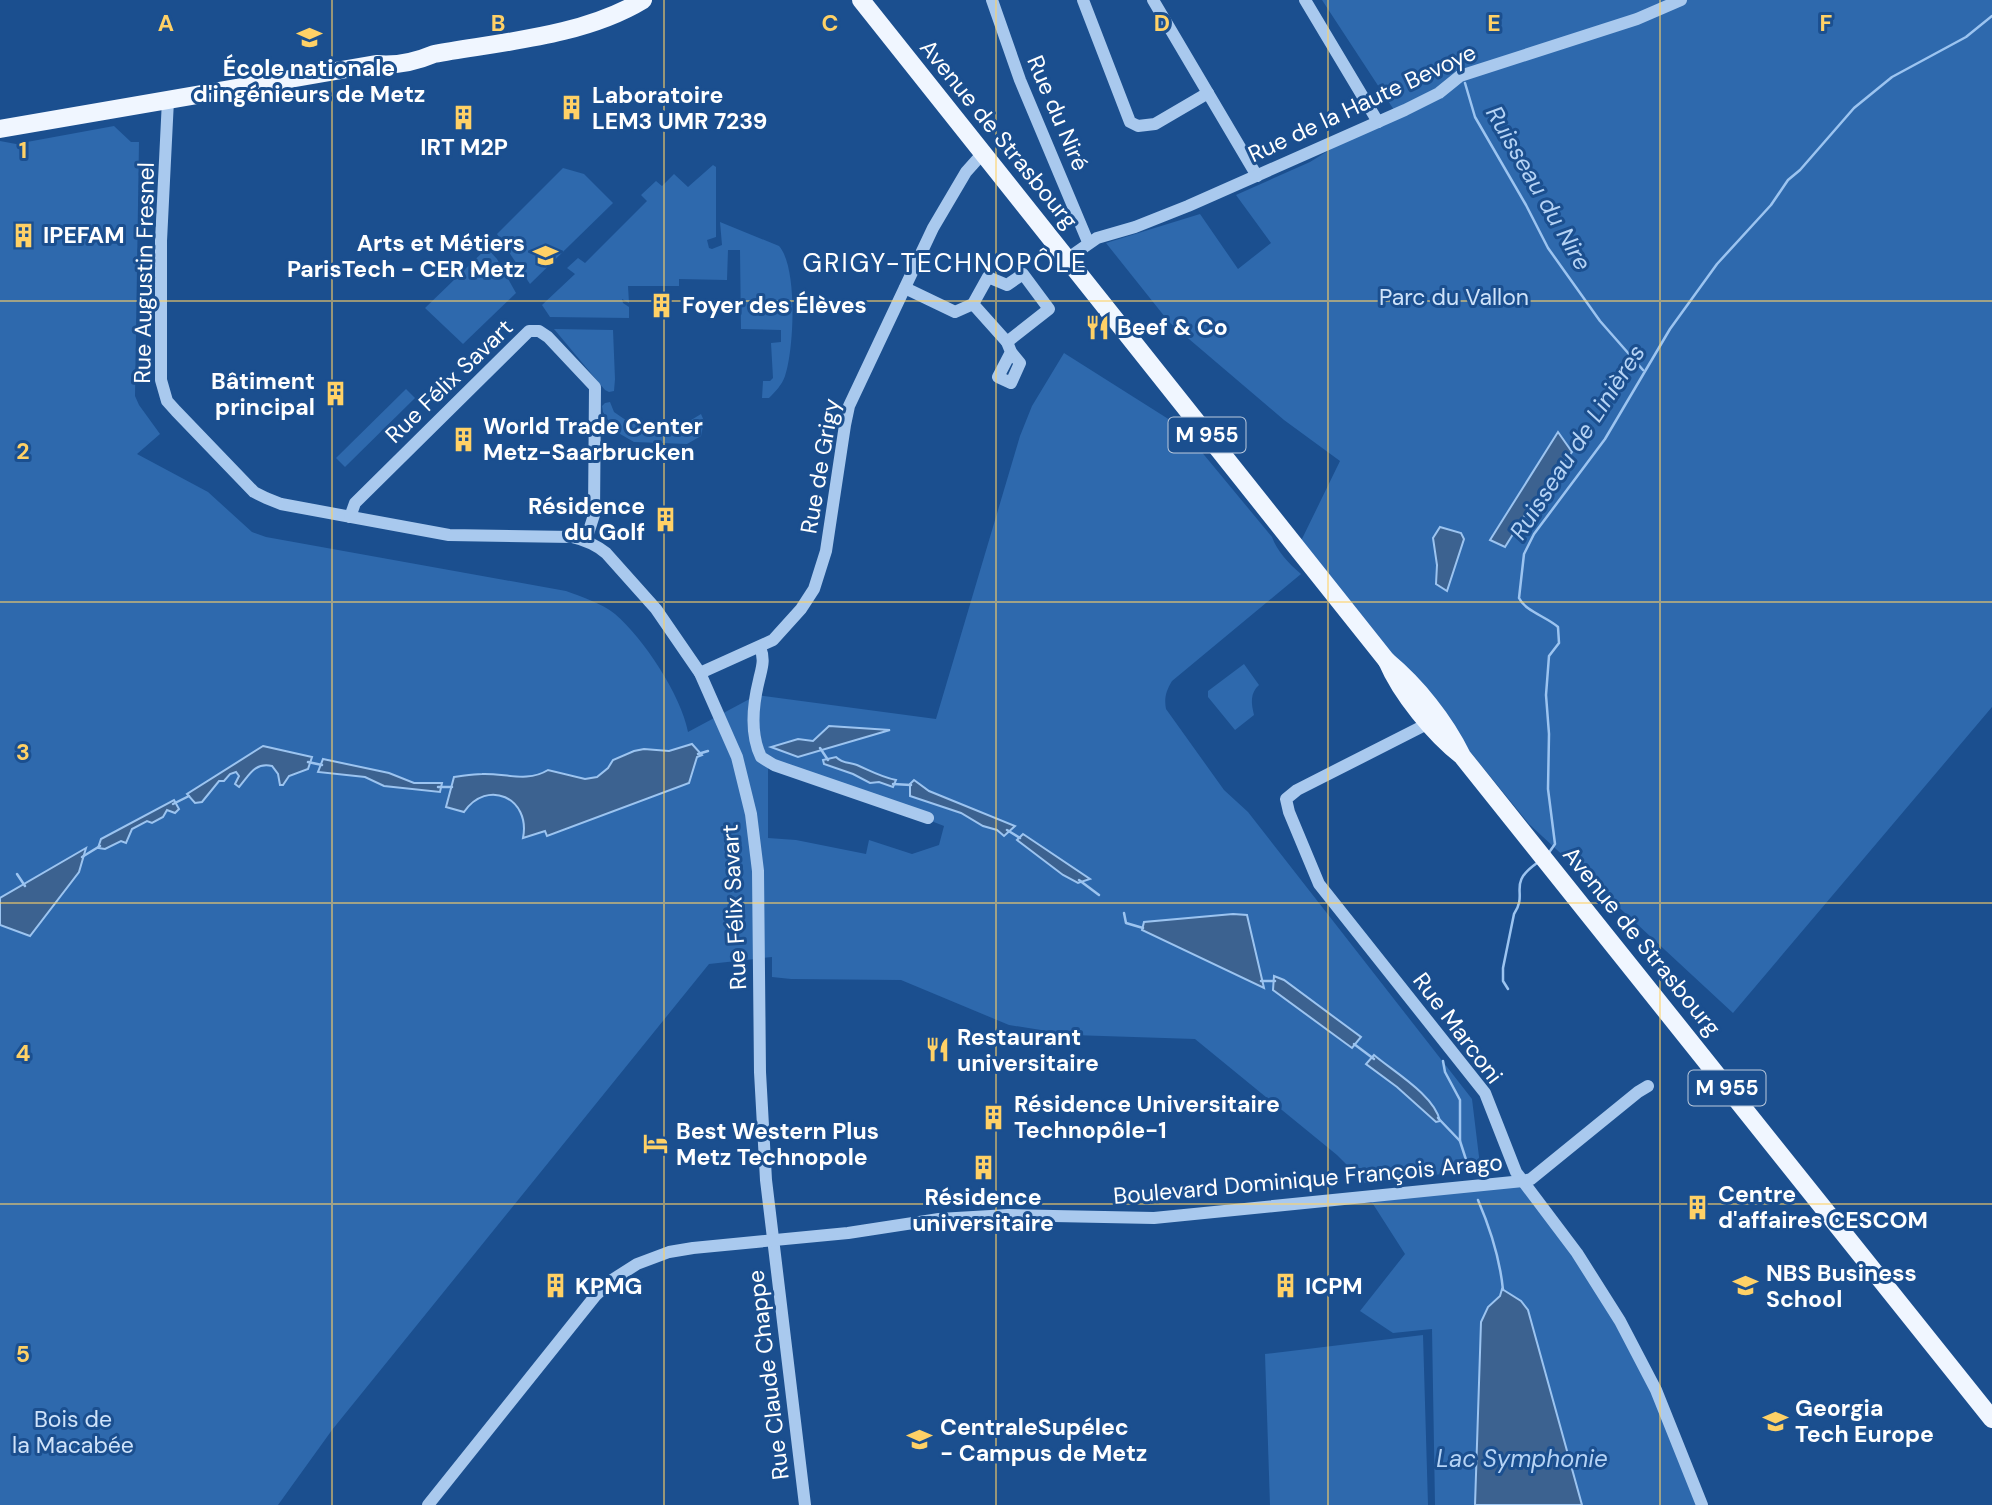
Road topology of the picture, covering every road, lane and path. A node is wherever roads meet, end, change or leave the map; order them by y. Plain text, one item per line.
1 (642, 0) edge
2 (861, 0) edge
3 (992, 0) edge
4 (1083, 0) edge
5 (1153, 0) edge
6 (1305, 0) edge
7 (1681, 0) edge
8 (1208, 93) junction
9 (168, 100) junction
10 (1377, 122) junction
11 (0, 129) edge
12 (983, 153) junction
13 (1256, 176) junction
14 (1088, 242) junction
15 (1067, 259) junction
16 (905, 288) junction
17 (973, 304) junction
18 (350, 517) junction
19 (586, 540) junction
20 (760, 647) junction
21 (1387, 661) junction
22 (700, 673) junction
23 (1429, 723) junction
24 (1462, 756) junction
25 (929, 818) dead end
26 (1648, 1086) dead end
27 (1523, 1181) junction
28 (773, 1241) junction
29 (1992, 1419) edge
30 (428, 1505) edge
31 (805, 1505) edge
32 (1702, 1505) edge

1 - 9 main road
2 - 12 main road, Avenue de Strasbourg / M 955
3 - 14 street, Rue du Niré
4 - 8 street
5 - 8 street
6 - 10 street
7 - 10 street, Rue de la Haute Bevoye
8 - 13 street
9 - 11 main road
9 - 18 street, Rue Augustin Fresnel
10 - 13 street, Rue de la Haute Bevoye
12 - 15 main road, Avenue de Strasbourg / M 955
12 - 16 street, Rue de Grigy
13 - 14 street, Rue de la Haute Bevoye
14 - 15 street, Rue de la Haute Bevoye
15 - 21 main road, Avenue de Strasbourg / M 955
16 - 17 street
16 - 20 street, Rue de Grigy
17 - 17 street
18 - 19 street, Rue Augustin Fresnel
18 - 19 street, Rue Félix Savart
19 - 22 street, Rue Félix Savart
20 - 22 street, Rue de Grigy
20 - 25 street
21 - 23 main road, Avenue de Strasbourg / M 955
21 - 24 main road, Avenue de Strasbourg / M 955
22 - 28 street, Rue Félix Savart
23 - 24 main road, Avenue de Strasbourg / M 955
23 - 27 street, Rue Marconi
24 - 29 main road, Avenue de Strasbourg / M 955
26 - 27 street, Boulevard Dominique François Arago
27 - 28 street, Boulevard Dominique François Arago
27 - 32 street, Rue Marconi
28 - 30 street, Boulevard Dominique François Arago
28 - 31 street, Rue Claude Chappe

